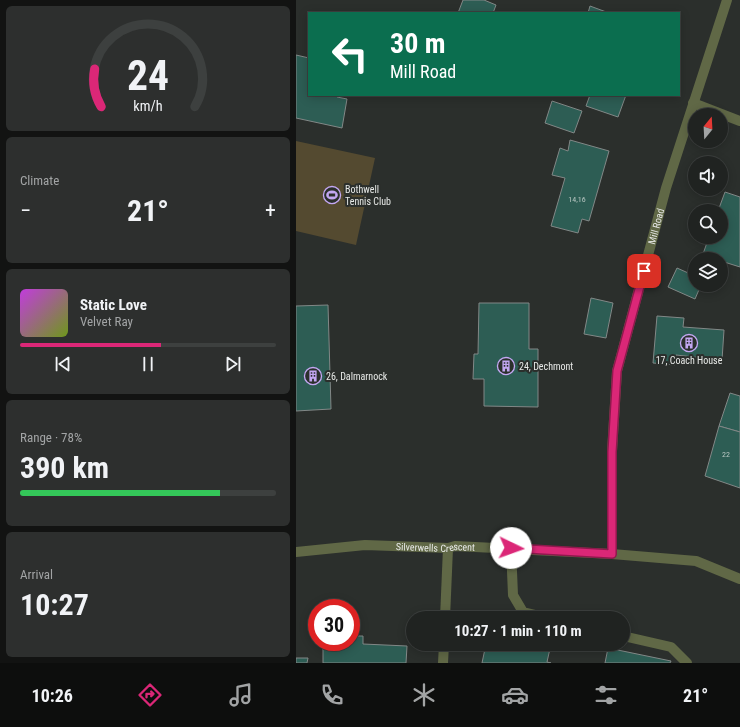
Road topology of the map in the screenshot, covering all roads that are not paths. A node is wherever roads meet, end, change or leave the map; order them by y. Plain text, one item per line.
1 (727, 0) edge
2 (693, 103) junction
3 (740, 121) edge
4 (448, 548) junction
5 (511, 548) junction
6 (296, 552) edge
7 (612, 554) junction
8 (740, 579) edge
9 (445, 611) edge
10 (522, 611) edge
11 (630, 638) edge
12 (444, 651) edge
13 (443, 663) edge
14 (687, 663) edge

1 - 2 street, Mill Road
2 - 3 street
2 - 7 street, Mill Road
4 - 5 street, Silverwells Crescent
4 - 6 street, Silverwells Crescent
4 - 9 street
5 - 7 street, Silverwells Crescent
5 - 10 street
7 - 8 street, Silverwells Crescent
11 - 14 street
12 - 13 street

